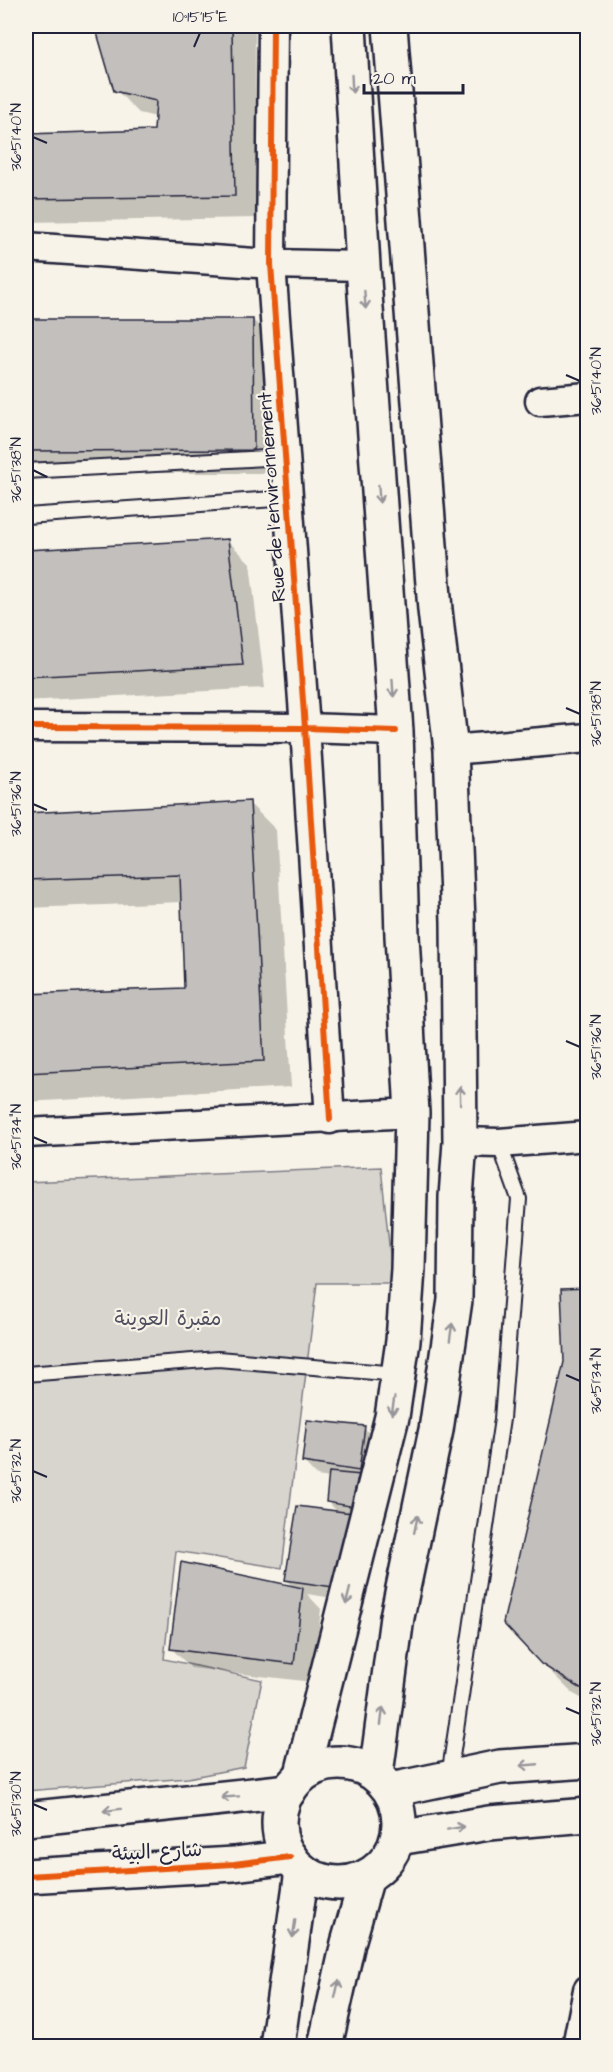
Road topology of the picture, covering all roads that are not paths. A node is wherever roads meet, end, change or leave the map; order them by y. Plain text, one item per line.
1 (273, 26) edge
2 (349, 26) edge
3 (394, 30) edge
4 (26, 247) edge
5 (271, 264) junction
6 (363, 266) junction
7 (588, 396) edge
8 (540, 401) dead end
9 (286, 458) junction
10 (26, 471) edge
11 (289, 498) junction
12 (26, 516) edge
13 (26, 727) edge
14 (305, 728) junction
15 (396, 731) junction
16 (588, 738) edge
17 (451, 750) junction
18 (412, 1113) junction
19 (330, 1119) junction
20 (26, 1133) edge
21 (588, 1136) edge
22 (460, 1142) junction
23 (499, 1143) junction
24 (26, 1374) edge
25 (398, 1374) junction
26 (588, 1761) edge
27 (449, 1777) junction
28 (383, 1782) junction
29 (295, 1783) junction
30 (588, 1815) edge
31 (26, 1819) edge
32 (398, 1838) junction
33 (296, 1864) junction
34 (26, 1876) edge
35 (367, 1877) junction
36 (588, 1990) edge
37 (277, 2046) edge
38 (325, 2046) edge
39 (577, 2046) edge

1 - 5 street, Rue de l'environnement
2 -> 6 main road
3 - 17 main road
4 - 5 street
5 - 6 street
5 - 9 street, Rue de l'environnement
6 -> 15 main road
7 - 8 street
9 - 10 lane
9 - 11 street, Rue de l'environnement
11 - 12 lane
11 - 14 street, Rue de l'environnement
13 - 14 street
14 - 15 street
14 - 19 street, Rue de l'environnement
15 - 18 main road
16 - 17 street
22 -> 17 main road
18 - 19 street
18 - 25 main road
19 - 20 street
21 - 23 street
22 - 23 street
28 -> 22 main road
23 - 27 lane
24 - 25 lane
25 -> 29 main road
26 -> 27 main road
27 - 28 main road
28 - 29 main road
28 - 32 main road
29 -> 31 main road
29 - 33 main road
32 -> 30 main road
32 - 35 main road
33 - 34 main road, شارع البيئة
33 - 35 main road
33 -> 37 main road
38 -> 35 main road
36 - 39 street

